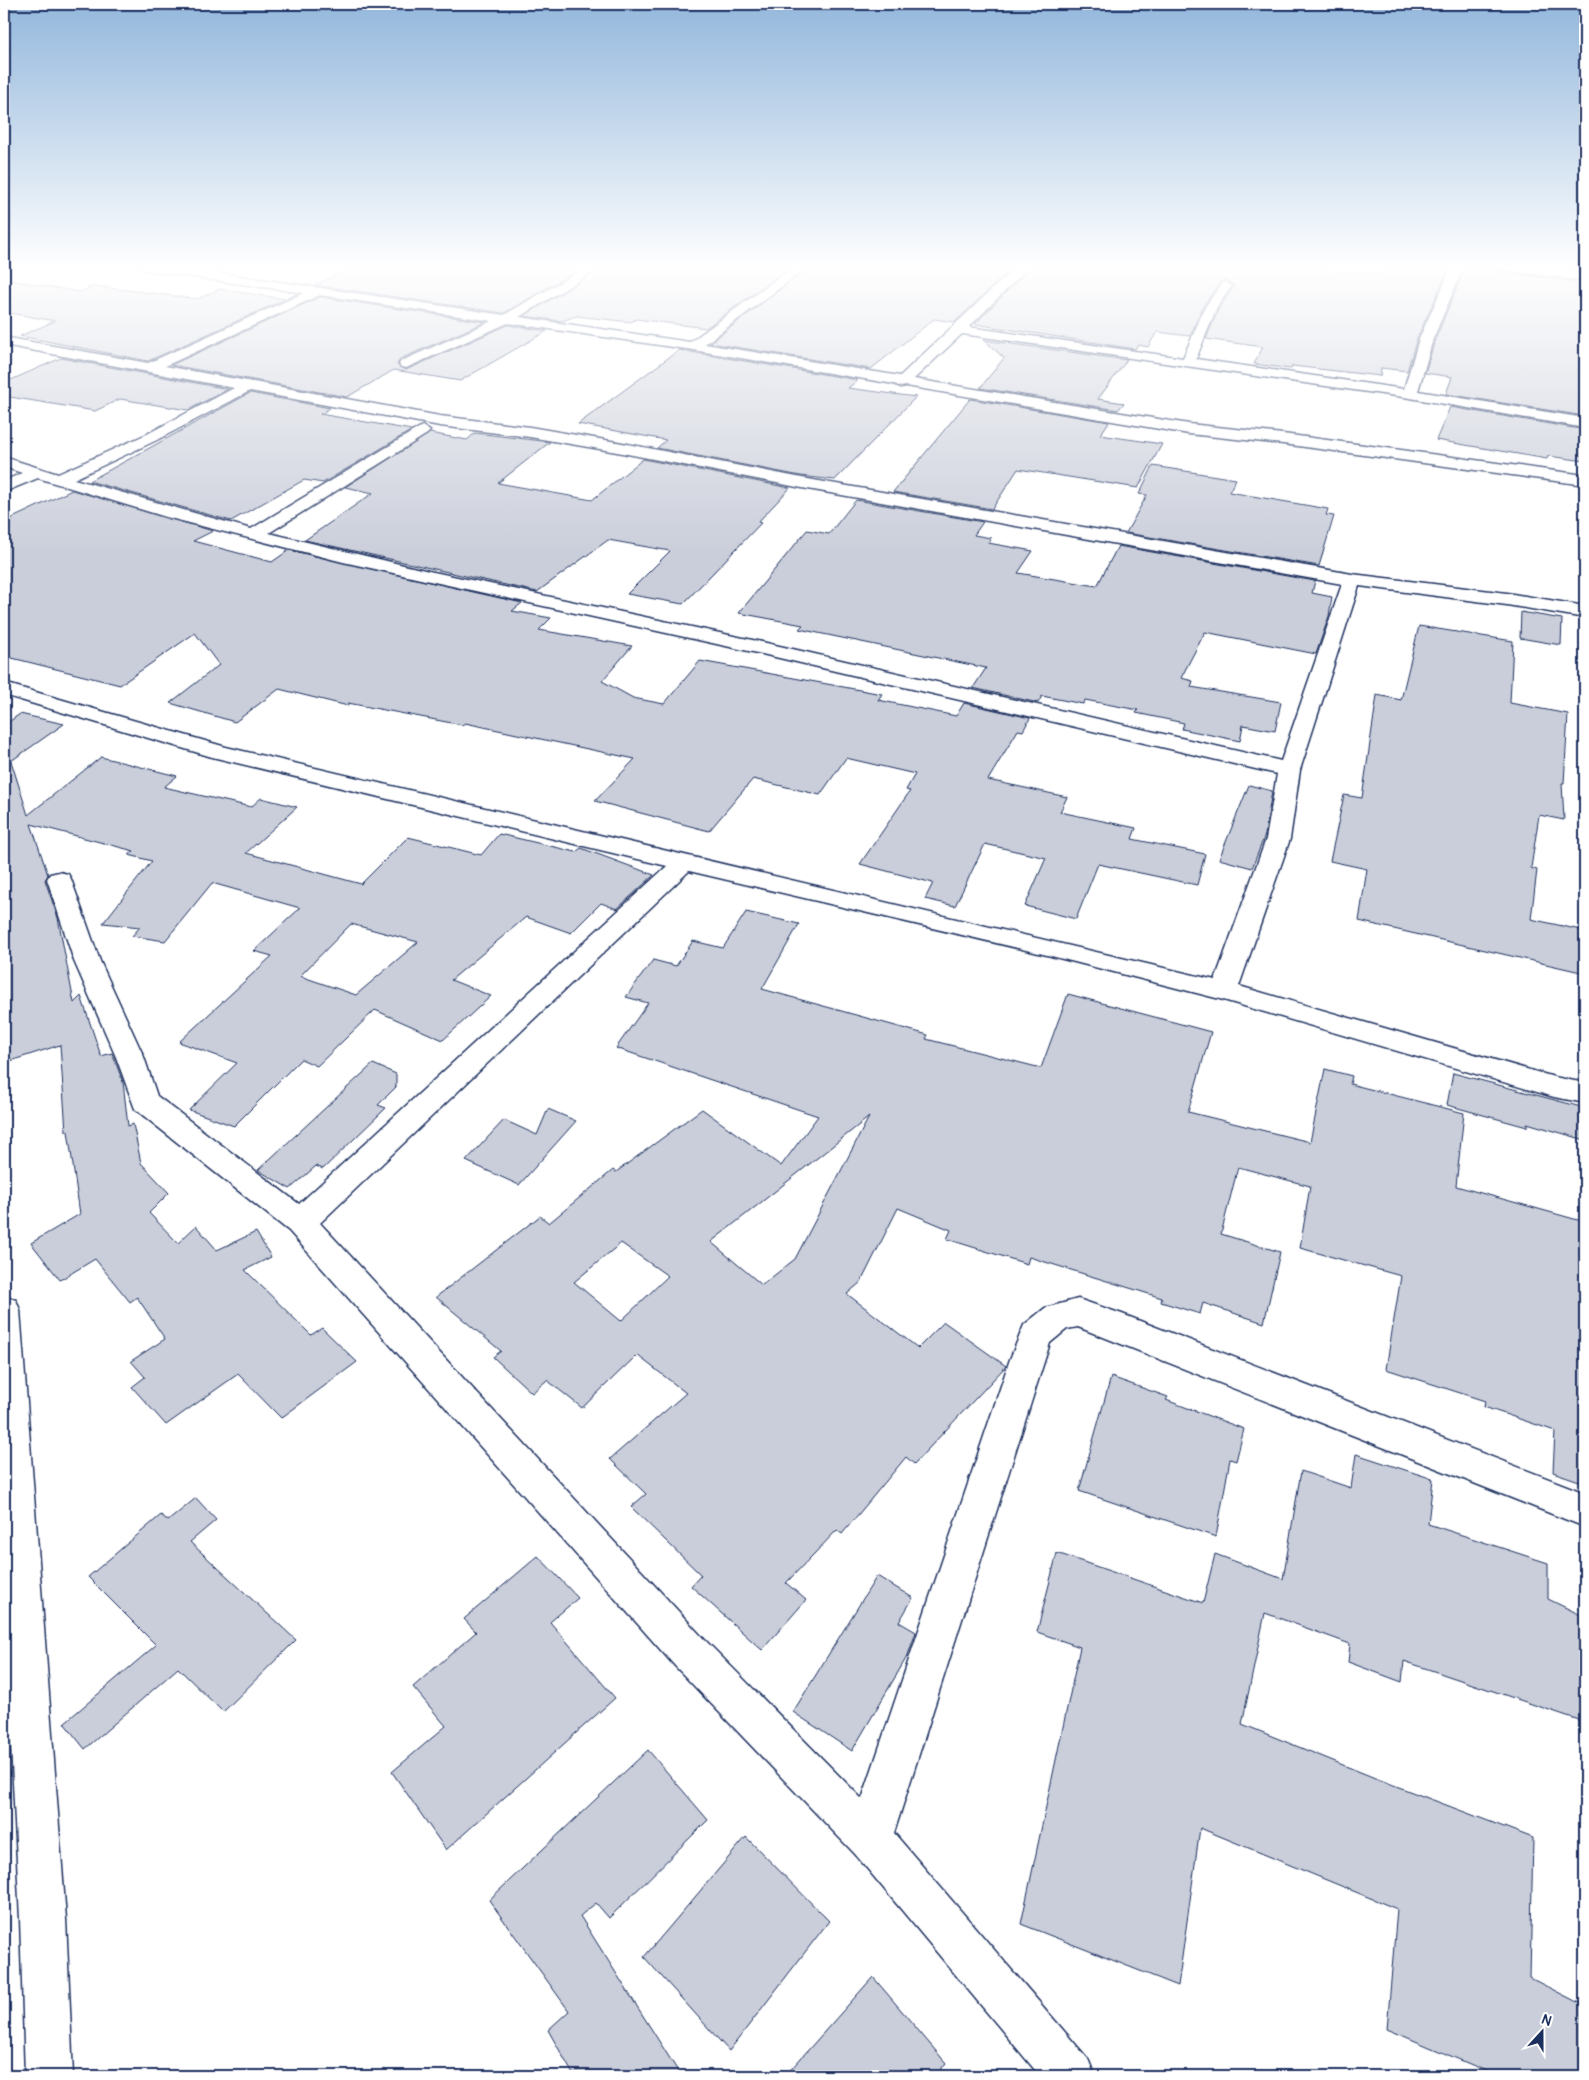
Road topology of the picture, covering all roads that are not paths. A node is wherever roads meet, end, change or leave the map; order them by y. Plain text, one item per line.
1 (123, 363) edge
2 (160, 363) edge
3 (792, 363) edge
4 (922, 363) edge
5 (1195, 363) edge
6 (1419, 363) edge
7 (149, 368) junction
8 (901, 382) junction
9 (248, 386) junction
10 (1410, 394) junction
11 (1585, 424) edge
12 (422, 431) dead end
13 (4, 462) edge
14 (37, 473) junction
15 (59, 480) junction
16 (1585, 480) edge
17 (4, 487) edge
18 (254, 535) junction
19 (1352, 580) junction
20 (1585, 612) edge
21 (4, 689) edge
22 (1289, 770) junction
23 (684, 863) junction
24 (58, 879) dead end
25 (1224, 991) junction
26 (1585, 1094) edge
27 (300, 1222) junction
28 (4, 1310) edge
29 (1585, 1510) edge
30 (870, 1839) junction
31 (49, 2076) edge
32 (1071, 2076) edge

1 - 7 street
2 - 7 street
3 - 8 street
4 - 8 street
5 - 10 street
6 - 10 street
7 - 9 street
8 - 16 street
9 - 15 street
9 - 19 street
10 - 11 street
12 - 18 street
13 - 14 street
14 - 15 street
14 - 17 street
15 - 18 street
18 - 22 street
19 - 20 street
19 - 22 street
21 - 23 street
22 - 25 street
23 - 25 street
23 - 27 street
24 - 27 street
25 - 26 street
27 - 30 street
28 - 31 street
29 - 30 street
30 - 32 street

